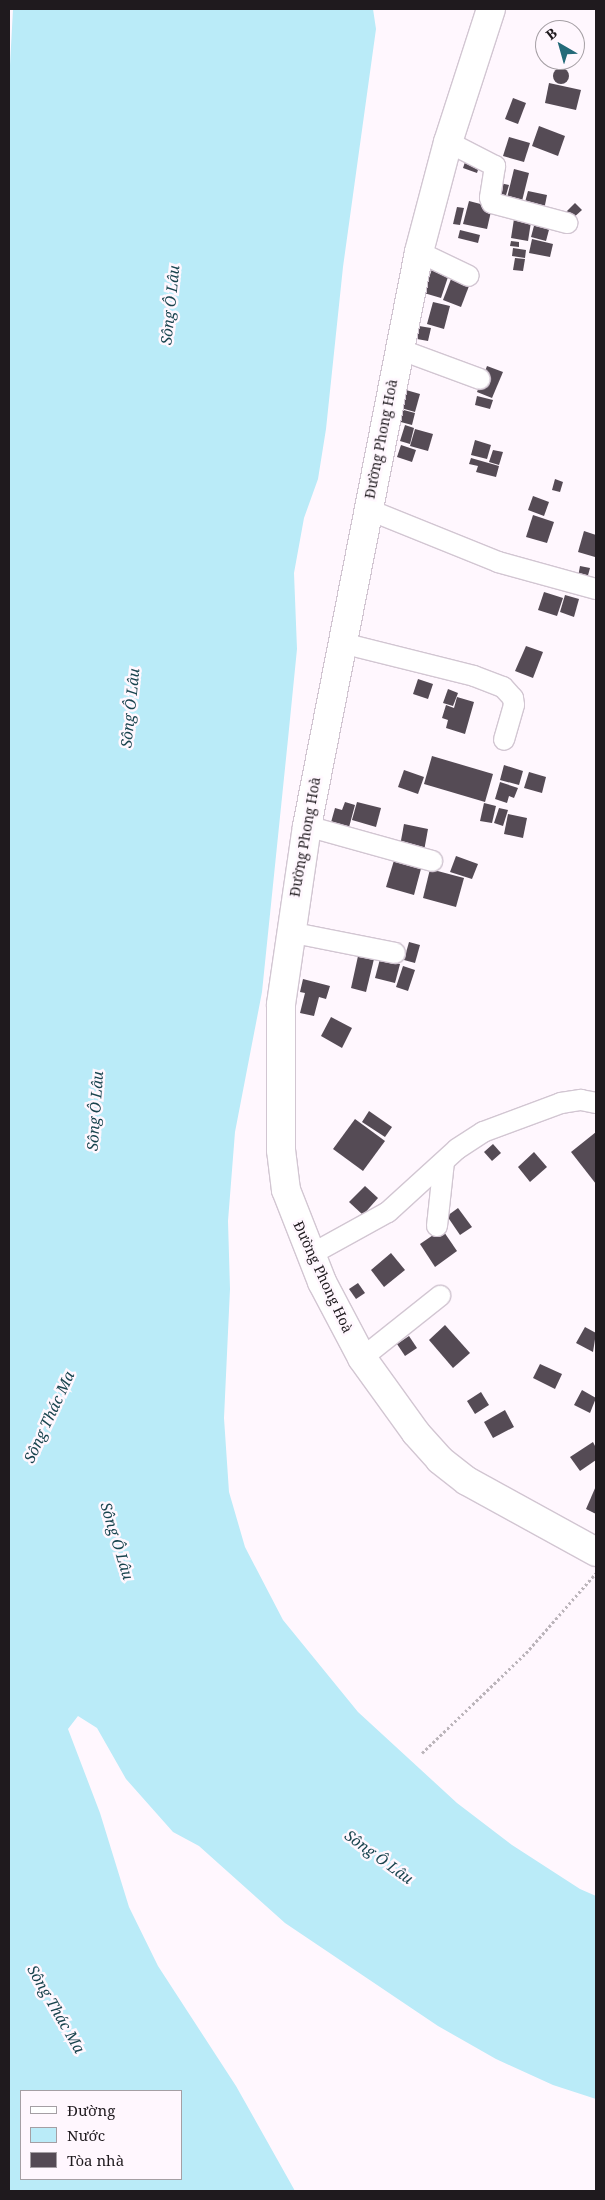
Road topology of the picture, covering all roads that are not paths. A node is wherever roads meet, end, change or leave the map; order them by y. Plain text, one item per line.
1 (491, 9) edge
2 (448, 142) junction
3 (567, 223) dead end
4 (419, 252) junction
5 (470, 276) dead end
6 (399, 349) junction
7 (480, 379) dead end
8 (367, 509) junction
9 (596, 589) edge
10 (342, 643) junction
11 (504, 740) dead end
12 (307, 826) junction
13 (432, 861) dead end
14 (289, 932) junction
15 (395, 953) dead end
16 (596, 1103) edge
17 (444, 1162) junction
18 (437, 1226) dead end
19 (310, 1255) junction
20 (440, 1296) dead end
21 (362, 1358) junction
22 (596, 1552) edge

1 - 2 main road, Đường Phong Hoà
2 - 3 street
2 - 4 main road, Đường Phong Hoà
4 - 5 street
4 - 6 main road, Đường Phong Hoà
6 - 7 street
6 - 8 main road, Đường Phong Hoà
8 - 9 street
8 - 10 main road, Đường Phong Hoà
10 - 11 street
10 - 12 main road, Đường Phong Hoà
12 - 13 street
12 - 14 main road, Đường Phong Hoà
14 - 15 street
14 - 19 main road, Đường Phong Hoà
16 - 17 street
17 - 18 street
17 - 19 street
19 - 21 main road, Đường Phong Hoà
20 - 21 street
21 - 22 main road, Đường Phong Hoà

